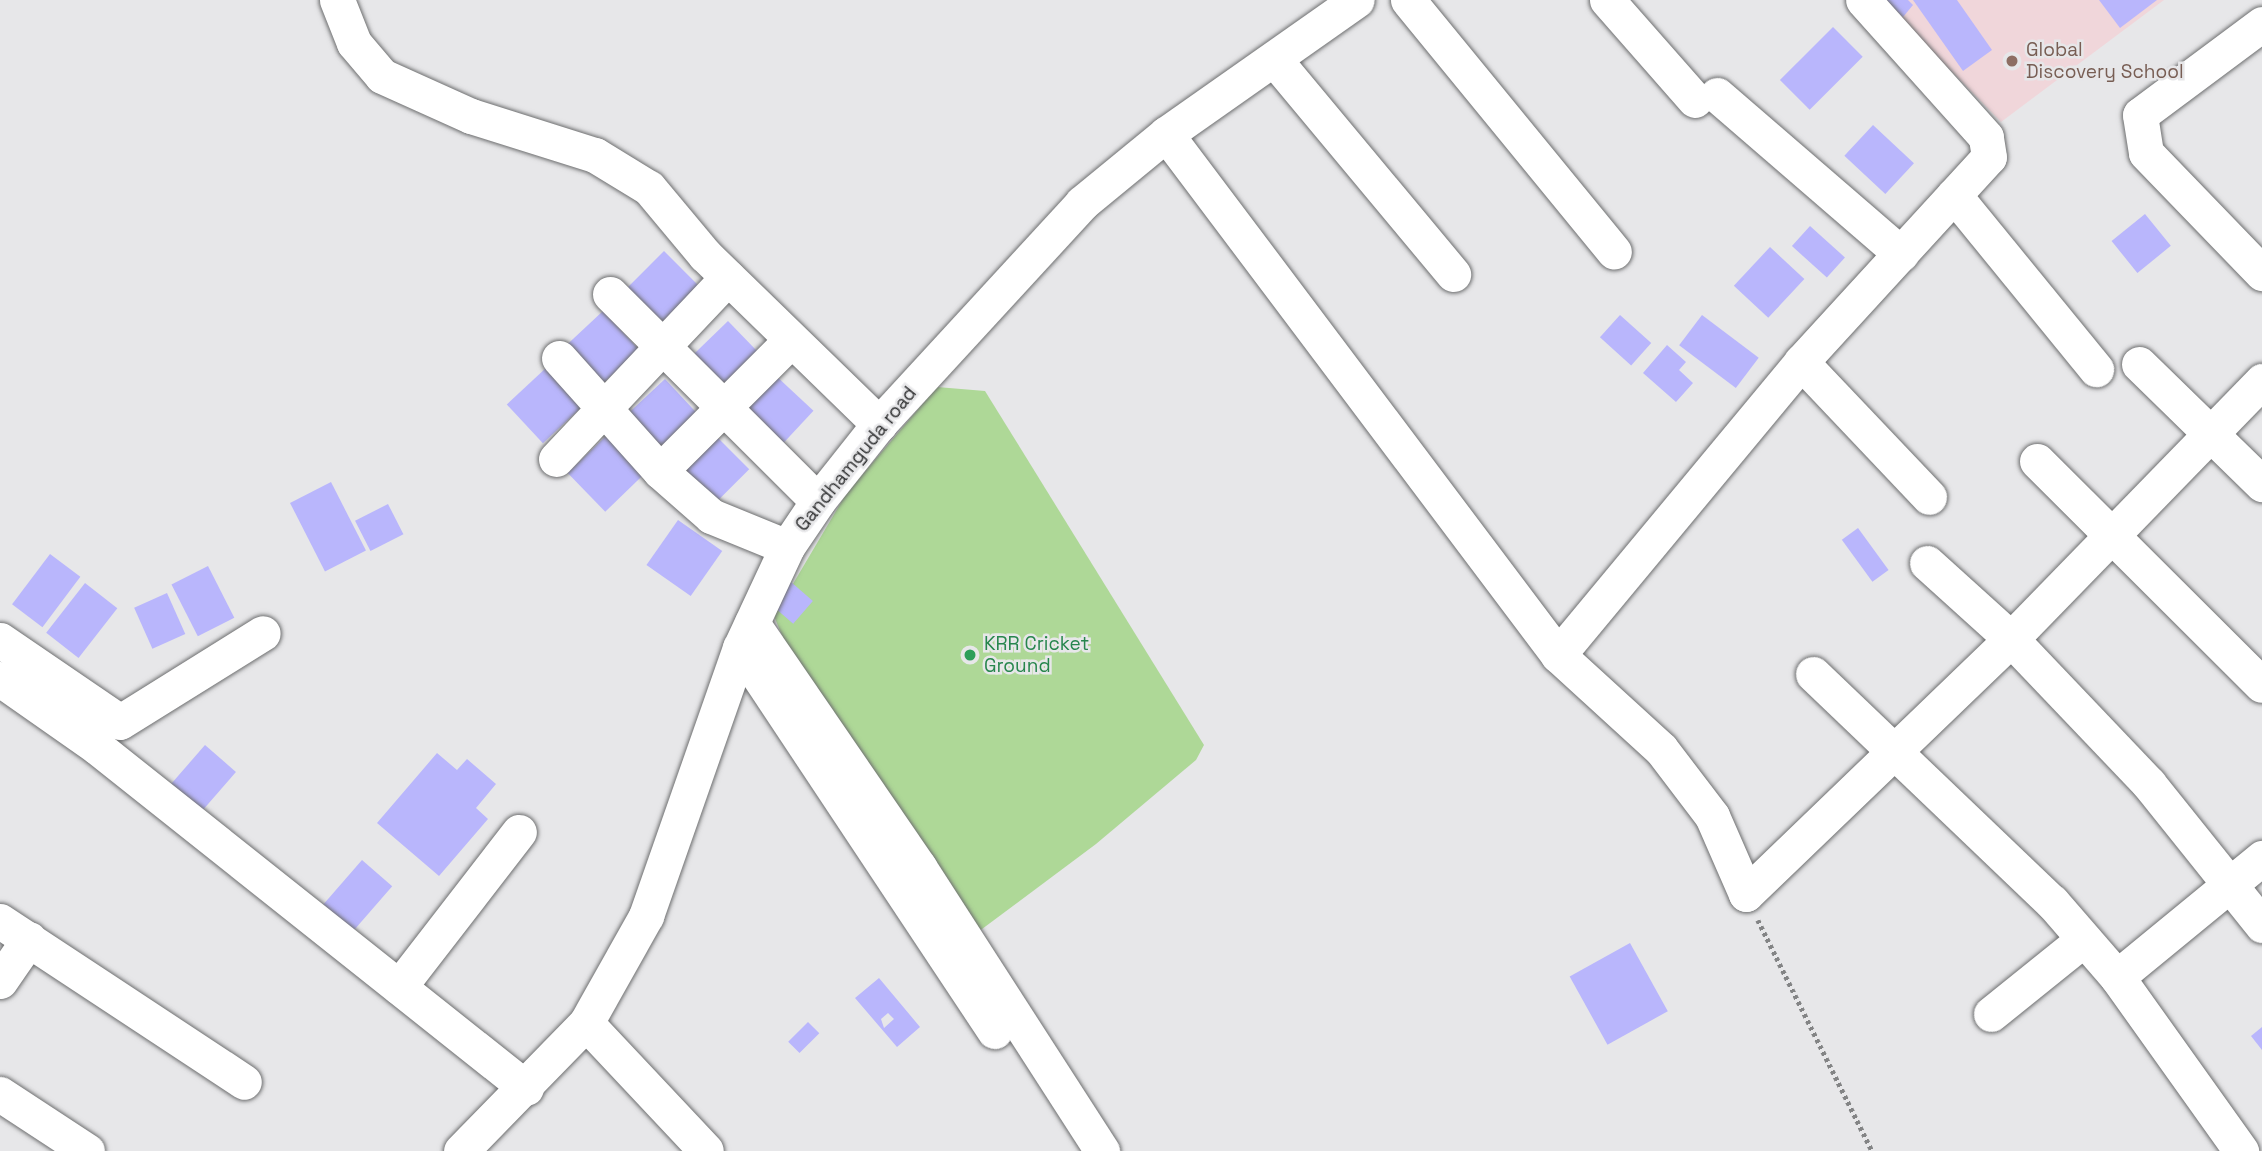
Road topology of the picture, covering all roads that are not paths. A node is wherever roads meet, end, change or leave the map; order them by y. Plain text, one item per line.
1 (337, 0) edge
2 (1357, 0) edge
3 (1408, 0) edge
4 (1607, 0) edge
5 (1863, 0) edge
6 (2262, 24) edge
7 (1274, 58) junction
8 (1166, 134) junction
9 (1954, 195) junction
10 (1614, 252) dead end
11 (1900, 254) junction
12 (2262, 273) edge
13 (1453, 274) dead end
14 (728, 277) junction
15 (610, 294) dead end
16 (791, 341) junction
17 (661, 349) junction
18 (559, 358) dead end
19 (1801, 362) junction
20 (2139, 364) dead end
21 (2096, 369) dead end
22 (2262, 381) edge
23 (604, 409) junction
24 (724, 411) junction
25 (879, 424) junction
26 (2210, 433) junction
27 (556, 459) dead end
28 (2037, 461) dead end
29 (660, 471) junction
30 (2262, 484) edge
31 (1929, 497) dead end
32 (818, 501) junction
33 (2112, 536) junction
34 (787, 547) junction
35 (1927, 563) dead end
36 (263, 633) dead end
37 (746, 636) junction
38 (2011, 639) junction
39 (0, 640) edge
40 (1558, 655) junction
41 (1813, 674) dead end
42 (0, 679) edge
43 (2262, 685) edge
44 (120, 722) junction
45 (97, 747) junction
46 (1893, 754) junction
47 (519, 832) dead end
48 (2262, 858) edge
49 (2229, 884) junction
50 (2262, 925) edge
51 (14, 930) edge
52 (2084, 939) junction
53 (2117, 977) junction
54 (0, 981) edge
55 (399, 987) junction
56 (1991, 1014) dead end
57 (586, 1023) junction
58 (244, 1082) dead end
59 (526, 1088) junction
60 (1046, 1089) junction
61 (0, 1094) edge
62 (2228, 1145) edge
63 (87, 1151) edge
64 (461, 1151) edge
65 (706, 1151) edge
66 (1073, 1151) edge
67 (1102, 1151) edge

1 - 14 street
2 - 7 street, Gandhamguda road
3 - 10 street
4 - 11 street
5 - 9 street
6 - 12 street
7 - 8 street, Gandhamguda road
7 - 13 street
8 - 25 street, Gandhamguda road
8 - 40 street
9 - 11 street
9 - 21 street
11 - 19 street
14 - 16 street
14 - 17 street
15 - 17 street
16 - 24 street
16 - 25 street
17 - 23 street
17 - 24 street
18 - 23 street
19 - 31 street
19 - 40 street
20 - 26 street
22 - 26 street
23 - 27 street
23 - 29 street
24 - 29 street
24 - 32 street
25 - 32 street, Gandhamguda road
26 - 30 street
26 - 33 street
28 - 33 street
29 - 34 street
32 - 34 street, Gandhamguda road
33 - 38 street
33 - 43 street
34 - 37 street, Gandhamguda road
35 - 38 street
36 - 44 street
37 - 57 street, Gandhamguda road
37 - 60 street
38 - 46 street
38 - 49 street
39 - 44 street
40 - 46 street
41 - 46 street
42 - 45 street
44 - 45 street
45 - 55 street
46 - 52 street
47 - 55 street
48 - 49 street
49 - 50 street
49 - 53 street
51 - 54 street
51 - 58 street
52 - 53 street
52 - 56 street
53 - 62 street
55 - 59 street
57 - 59 street, Gandhamguda road
57 - 65 street
59 - 64 street, Gandhamguda road
60 - 66 street
60 - 67 street
61 - 63 street

